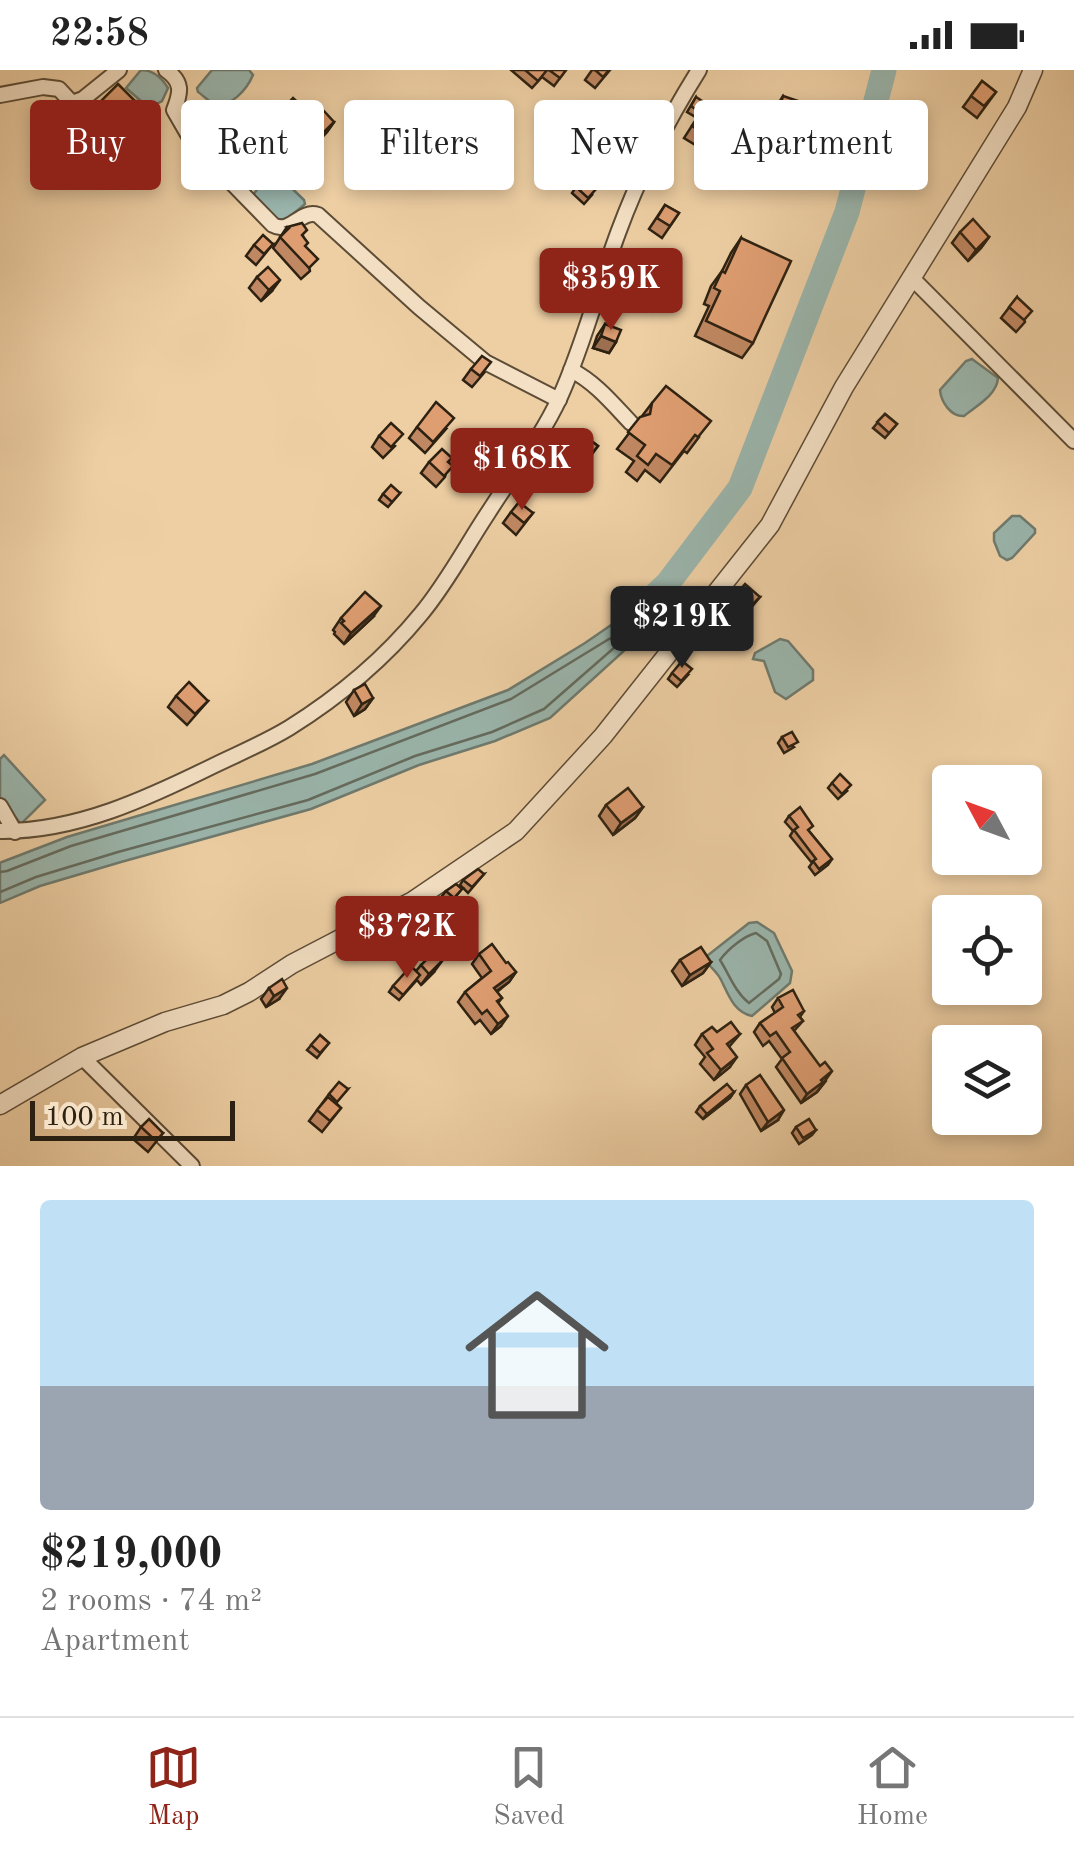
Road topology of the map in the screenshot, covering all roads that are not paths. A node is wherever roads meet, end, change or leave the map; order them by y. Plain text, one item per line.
1 (119, 70) edge
2 (166, 70) edge
3 (699, 70) edge
4 (1032, 70) edge
5 (0, 95) edge
6 (912, 278) junction
7 (571, 370) junction
8 (559, 400) junction
9 (631, 423) edge
10 (1074, 441) edge
11 (0, 806) edge
12 (8, 831) edge
13 (82, 1058) junction
14 (0, 1106) edge
15 (192, 1166) edge

1 - 5 street
2 - 8 street
3 - 7 street
4 - 6 street
6 - 10 street
6 - 13 street
7 - 8 street
7 - 9 street
8 - 12 street
11 - 12 street
13 - 14 street
13 - 15 street

